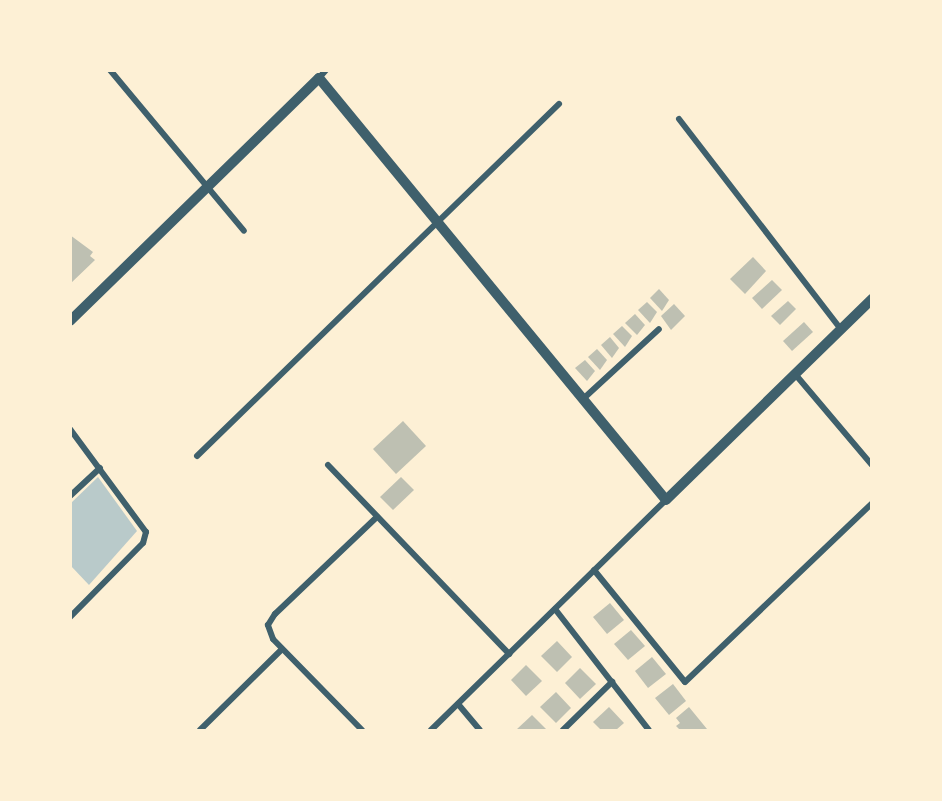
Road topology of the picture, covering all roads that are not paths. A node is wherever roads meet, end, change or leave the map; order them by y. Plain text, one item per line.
1 (110, 70) edge
2 (322, 74) edge
3 (559, 104) dead end
4 (679, 119) dead end
5 (206, 188) junction
6 (437, 222) junction
7 (244, 231) dead end
8 (872, 299) edge
9 (70, 321) edge
10 (659, 329) dead end
11 (841, 329) junction
12 (795, 374) junction
13 (583, 399) junction
14 (70, 429) edge
15 (197, 456) dead end
16 (328, 465) dead end
17 (872, 465) edge
18 (100, 468) junction
19 (70, 496) edge
20 (666, 500) junction
21 (872, 502) edge
22 (377, 517) junction
23 (594, 570) junction
24 (555, 609) junction
25 (70, 617) edge
26 (282, 650) junction
27 (509, 654) junction
28 (612, 682) junction
29 (458, 704) junction
30 (200, 730) edge
31 (362, 730) edge
32 (430, 730) edge
33 (480, 730) edge
34 (563, 730) edge
35 (649, 730) edge

1 - 5 street
2 - 5 street
2 - 6 street
3 - 6 street
4 - 11 street
5 - 7 street
5 - 9 street
6 - 13 street
6 - 15 street
8 - 11 street
10 - 13 street
11 - 12 street
12 - 17 street
12 - 20 street
13 - 20 street
14 - 18 street
16 - 22 street
18 - 19 street
18 - 25 street
20 - 23 street
21 - 23 street
22 - 26 street
22 - 27 street
23 - 24 street
24 - 27 street
24 - 28 street
26 - 30 street
26 - 31 street
27 - 29 street
28 - 34 street
28 - 35 street
29 - 32 street
29 - 33 street

